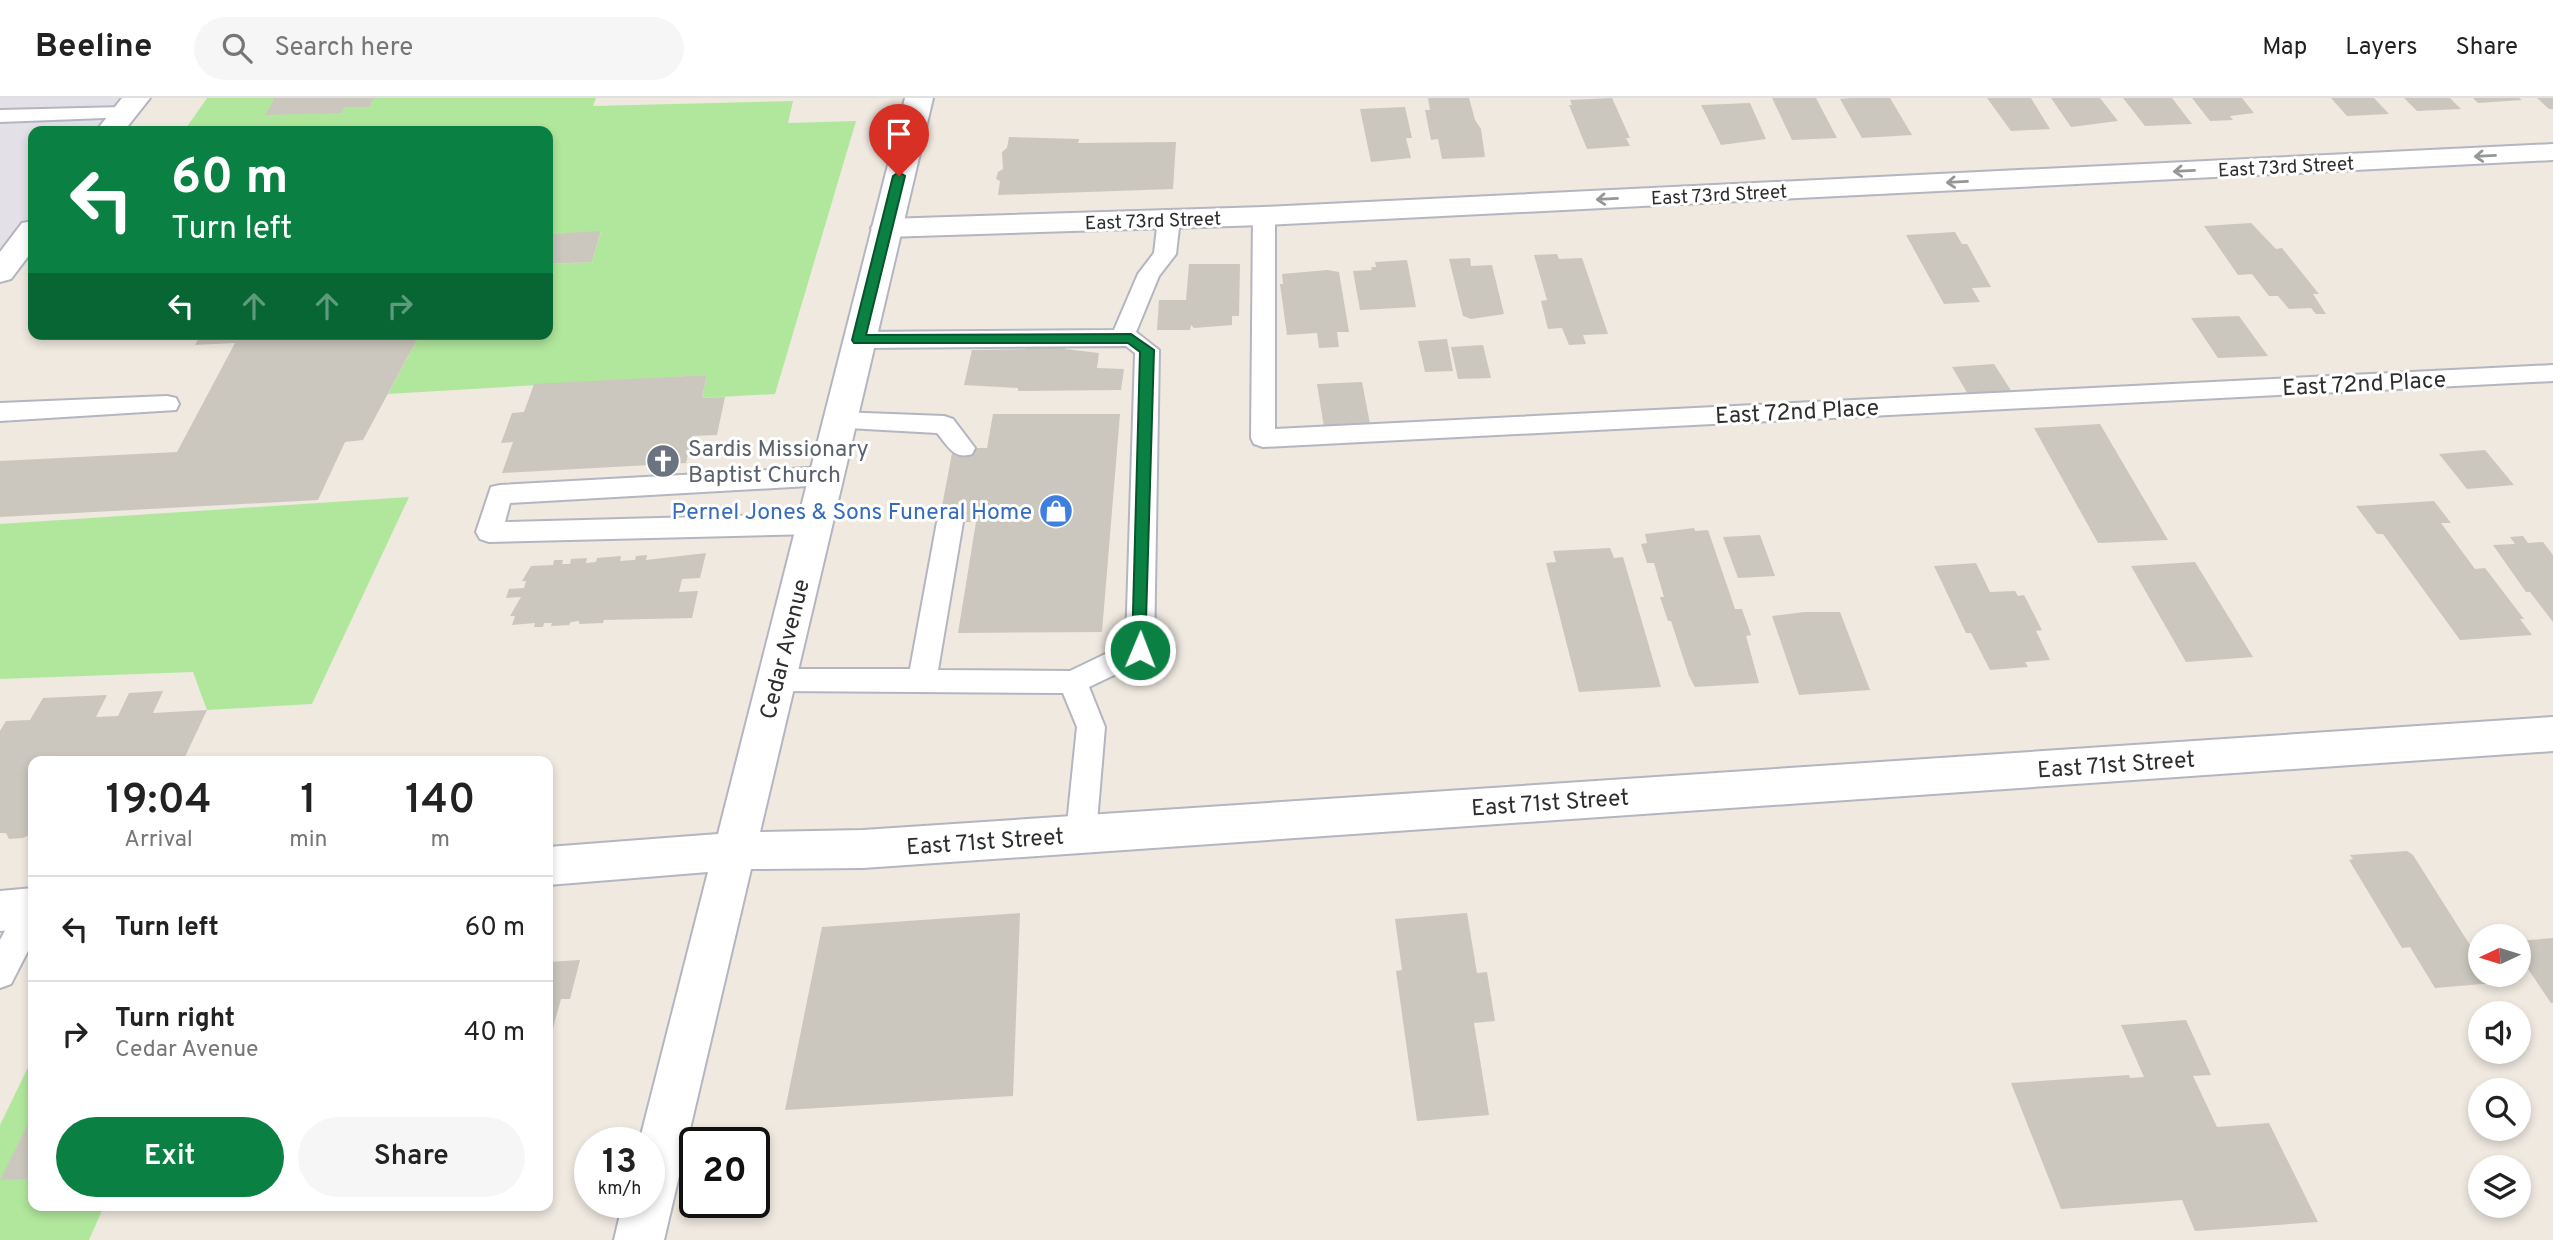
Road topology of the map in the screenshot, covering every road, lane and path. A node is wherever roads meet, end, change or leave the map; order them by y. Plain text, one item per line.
1 (919, 98) edge
2 (124, 114) edge
3 (0, 116) edge
4 (2553, 152) edge
5 (1264, 216) junction
6 (1169, 219) junction
7 (886, 228) junction
8 (28, 236) edge
9 (0, 272) edge
10 (1123, 338) junction
11 (858, 340) junction
12 (2553, 373) edge
13 (167, 404) dead end
14 (0, 412) edge
15 (839, 421) junction
16 (963, 448) dead end
17 (826, 476) junction
18 (950, 522) dead end
19 (815, 524) junction
20 (776, 680) junction
21 (922, 681) junction
22 (1073, 682) junction
23 (2553, 734) edge
24 (1081, 834) junction
25 (736, 851) junction
26 (553, 866) edge
27 (28, 909) edge
28 (0, 911) edge
29 (28, 919) edge
30 (0, 973) edge
31 (665, 1136) edge
32 (644, 1218) edge
33 (639, 1240) edge

1 - 7 street, Cedar Avenue
2 - 3 lane
4 -> 5 street, East 73rd Street
5 - 6 street, East 73rd Street
5 - 12 lane, East 72nd Place
6 - 7 street, East 73rd Street
6 - 10 lane
7 - 11 street, Cedar Avenue
8 - 9 street
10 - 11 lane
10 - 22 lane
11 - 15 street, Cedar Avenue
13 - 14 lane
15 - 16 lane
15 - 17 street, Cedar Avenue
17 - 19 street, Cedar Avenue
17 - 19 lane
18 - 21 lane
19 - 20 street, Cedar Avenue
20 - 21 lane
20 - 25 street, Cedar Avenue
21 - 22 lane
22 - 24 lane
23 - 24 street, East 71st Street
24 - 25 street, East 71st Street
25 - 26 street, East 71st Street
25 - 31 street, Cedar Avenue
27 - 28 street
29 - 30 lane
32 - 33 street, Cedar Avenue

